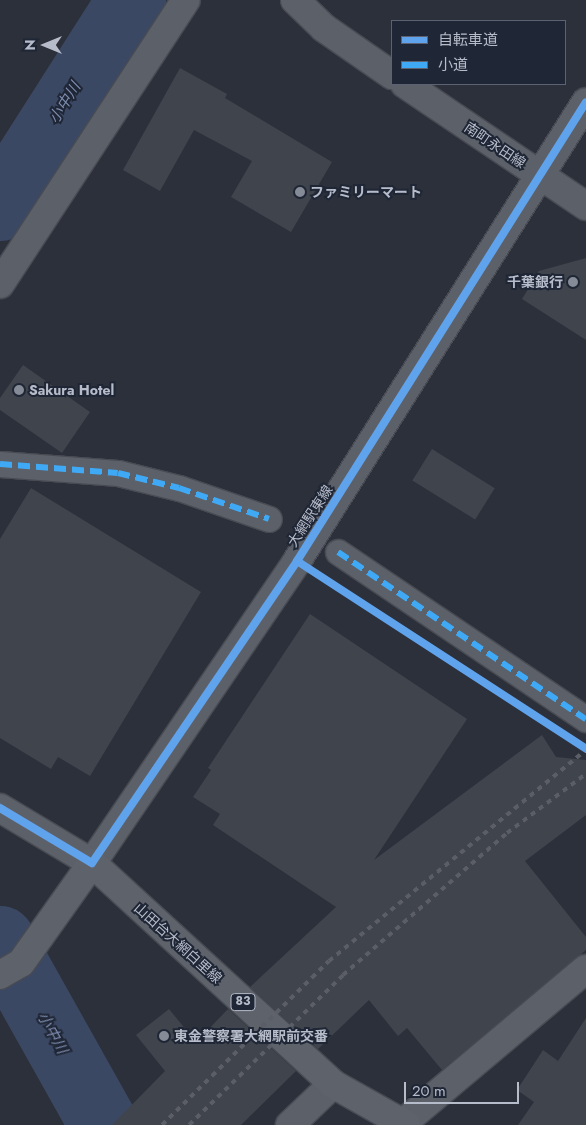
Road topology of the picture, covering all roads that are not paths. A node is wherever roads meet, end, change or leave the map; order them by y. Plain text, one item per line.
1 (186, 0) edge
2 (295, 0) edge
3 (391, 74) edge
4 (406, 85) edge
5 (586, 102) edge
6 (539, 175) junction
7 (586, 206) edge
8 (0, 284) edge
9 (0, 464) edge
10 (269, 519) dead end
11 (338, 552) dead end
12 (586, 719) edge
13 (0, 808) edge
14 (92, 863) junction
15 (586, 969) edge
16 (0, 975) edge
17 (332, 1084) junction
18 (405, 1124) edge
19 (290, 1125) edge

1 - 8 street
2 - 3 street
4 - 6 street, 南町永田線
5 - 6 street, 大網駅東線
6 - 7 street, 南町永田線
6 - 14 street, 大網駅東線
9 - 10 street
11 - 12 street
13 - 14 street
14 - 16 main road
14 - 17 main road, 山田台大網白里線 / 83
15 - 18 street
17 - 18 main road, 山田台大網白里線 / 83
17 - 19 street

